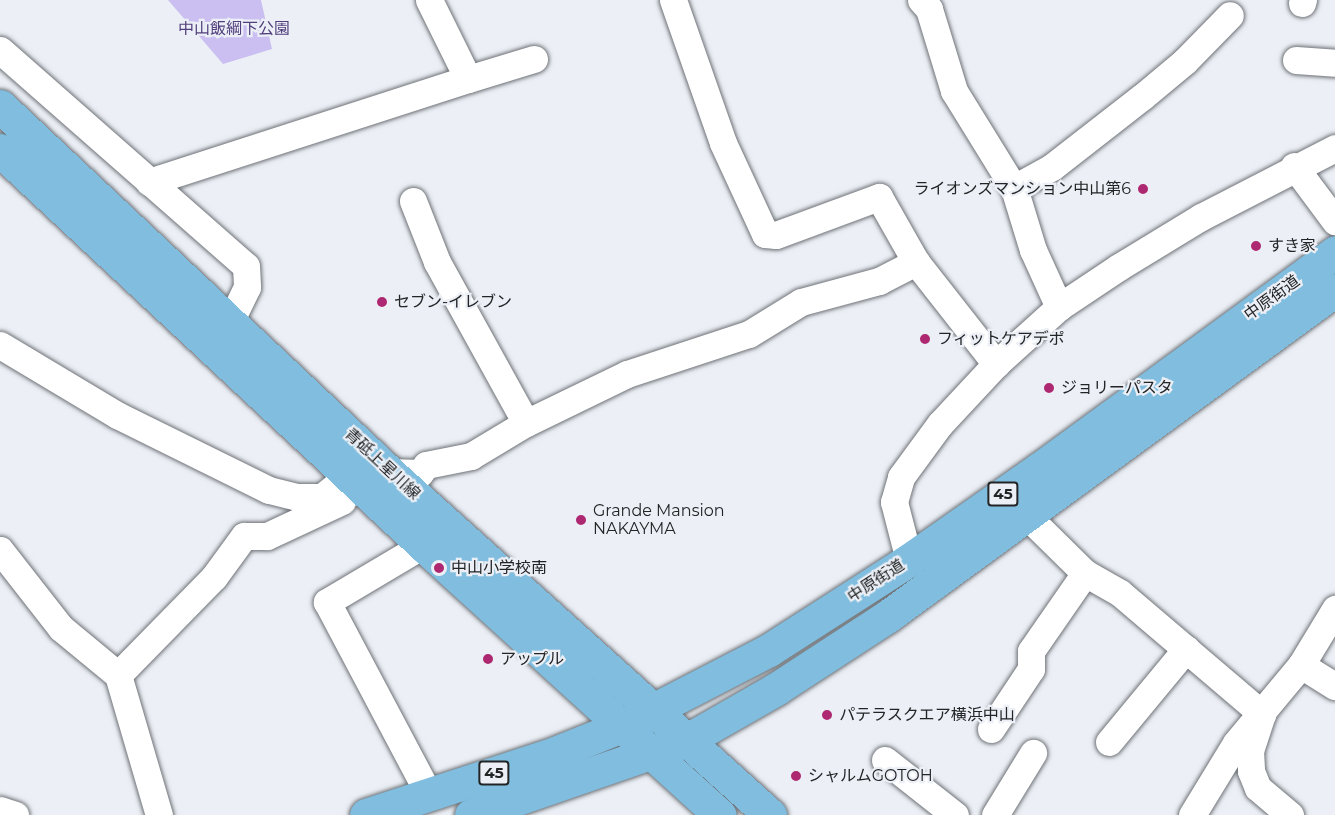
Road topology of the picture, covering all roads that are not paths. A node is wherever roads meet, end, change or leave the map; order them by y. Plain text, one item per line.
1 (429, 0) edge
2 (672, 0) edge
3 (921, 0) edge
4 (1230, 15) dead end
5 (0, 50) edge
6 (534, 59) dead end
7 (1296, 60) dead end
8 (1335, 63) edge
9 (468, 79) junction
10 (0, 106) edge
11 (1335, 148) edge
12 (0, 150) edge
13 (1294, 166) junction
14 (149, 182) junction
15 (1014, 188) junction
16 (413, 201) dead end
17 (1335, 221) edge
18 (1335, 252) edge
19 (916, 262) junction
20 (1335, 290) edge
21 (1059, 307) junction
22 (231, 320) junction
23 (0, 345) edge
24 (996, 364) junction
25 (526, 423) junction
26 (369, 478) junction
27 (1027, 516) junction
28 (423, 545) junction
29 (909, 560) junction
30 (4, 564) edge
31 (1085, 573) junction
32 (1335, 609) edge
33 (1186, 649) junction
34 (1301, 665) junction
35 (118, 675) junction
36 (1335, 686) edge
37 (656, 711) junction
38 (1262, 714) junction
39 (620, 727) junction
40 (990, 729) dead end
41 (687, 740) junction
42 (1109, 742) dead end
43 (1033, 753) dead end
44 (652, 754) junction
45 (885, 760) dead end
46 (429, 795) junction
47 (0, 810) edge
48 (15, 815) edge
49 (159, 815) edge
50 (366, 815) edge
51 (471, 815) edge
52 (720, 815) edge
53 (770, 815) edge
54 (955, 815) edge
55 (995, 815) edge
56 (1192, 815) edge
57 (1290, 815) edge

1 - 9 street
2 - 19 street
3 - 15 street
4 - 15 street
5 - 14 street
6 - 9 street
7 - 8 street
9 - 14 street
10 - 22 main road, 青砥上星川線
11 - 13 street
12 - 26 main road, 青砥上星川線
13 - 17 street
13 - 21 street
14 - 22 street
15 - 21 street
16 - 25 street
18 - 29 main road, 中原街道 / 45
19 - 24 street
19 - 25 street
20 - 27 main road, 中原街道 / 45
21 - 24 street
22 - 26 main road, 青砥上星川線
23 - 26 street
24 - 29 street
25 - 26 street
26 - 28 main road, 青砥上星川線
26 - 35 street
26 - 37 main road, 青砥上星川線
27 - 31 street
27 - 41 main road, 中原街道 / 45
28 - 39 main road, 青砥上星川線
28 - 46 street
29 - 37 main road, 中原街道 / 45
30 - 35 street
31 - 33 street
31 - 40 street
32 - 34 street
33 - 38 street
33 - 42 street
34 - 36 street
34 - 38 street
35 - 49 street
37 - 39 main road, 中原街道 / 45
37 - 41 main road, 青砥上星川線
38 - 56 street
38 - 57 street
39 - 44 main road, 青砥上星川線
39 - 46 main road, 中原街道 / 45
41 - 44 main road, 中原街道 / 45
41 - 53 main road, 青砥上星川線
43 - 55 street
44 - 51 main road, 中原街道 / 45
44 - 52 main road, 青砥上星川線
45 - 54 street
46 - 50 main road, 中原街道 / 45
47 - 48 street

